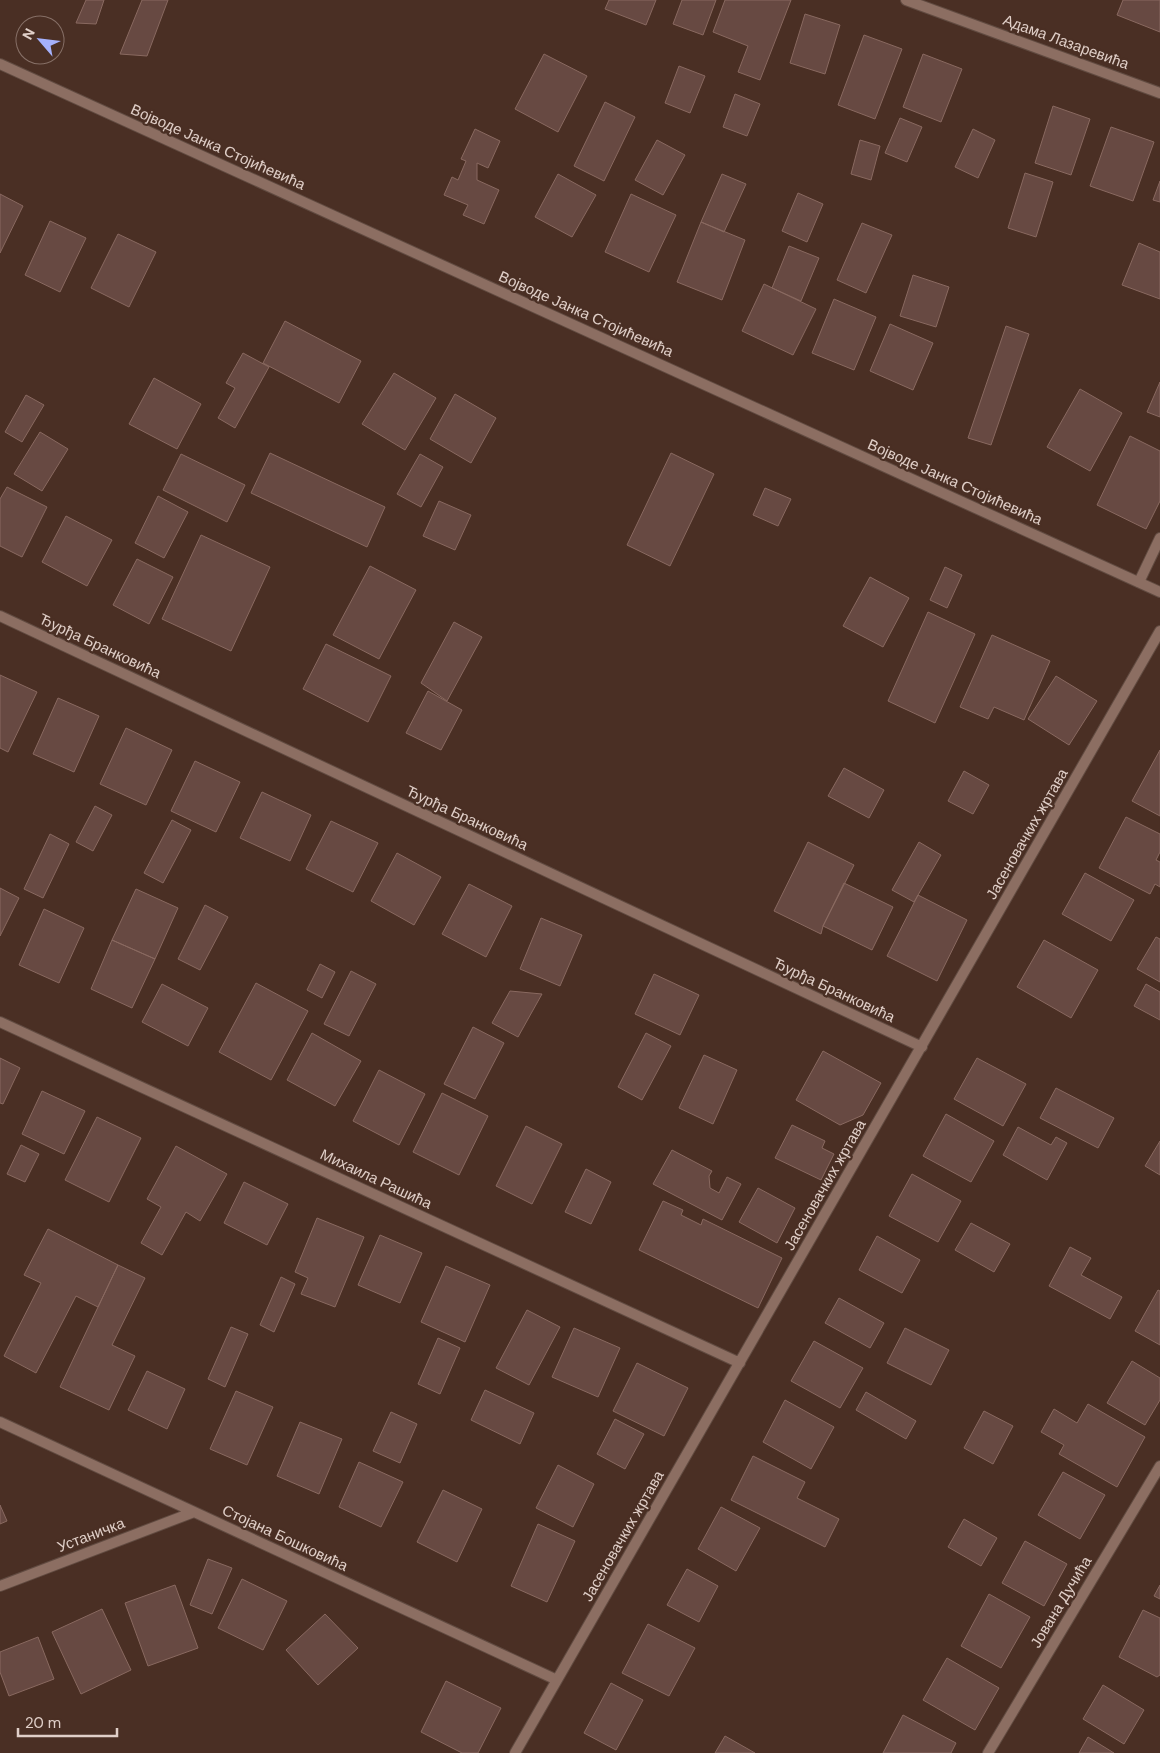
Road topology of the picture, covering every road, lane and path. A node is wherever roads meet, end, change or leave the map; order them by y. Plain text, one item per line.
1 (906, 0) edge
2 (0, 64) edge
3 (1160, 93) edge
4 (1160, 538) edge
5 (1139, 582) junction
6 (1160, 592) edge
7 (0, 616) edge
8 (1160, 631) edge
9 (0, 1022) edge
10 (922, 1047) junction
11 (740, 1363) junction
12 (0, 1422) edge
13 (1160, 1466) edge
14 (194, 1512) junction
15 (0, 1586) edge
16 (557, 1680) junction
17 (516, 1753) edge
18 (988, 1753) edge

1 - 3 street, Адама Лазаревића
2 - 5 street, Војводе Јанка Стојићевића
4 - 5 street
5 - 6 street, Војводе Јанка Стојићевића
7 - 10 street, Ђурђа Бранковића
8 - 10 street, Јасеновачких жртава
9 - 11 street, Михаила Рашића
10 - 11 street, Јасеновачких жртава
11 - 16 street, Јасеновачких жртава
12 - 14 street, Стојана Бошковића
13 - 18 street, Јована Дучића
14 - 15 street, Устаничка
14 - 16 street, Стојана Бошковића
16 - 17 street, Јасеновачких жртава

